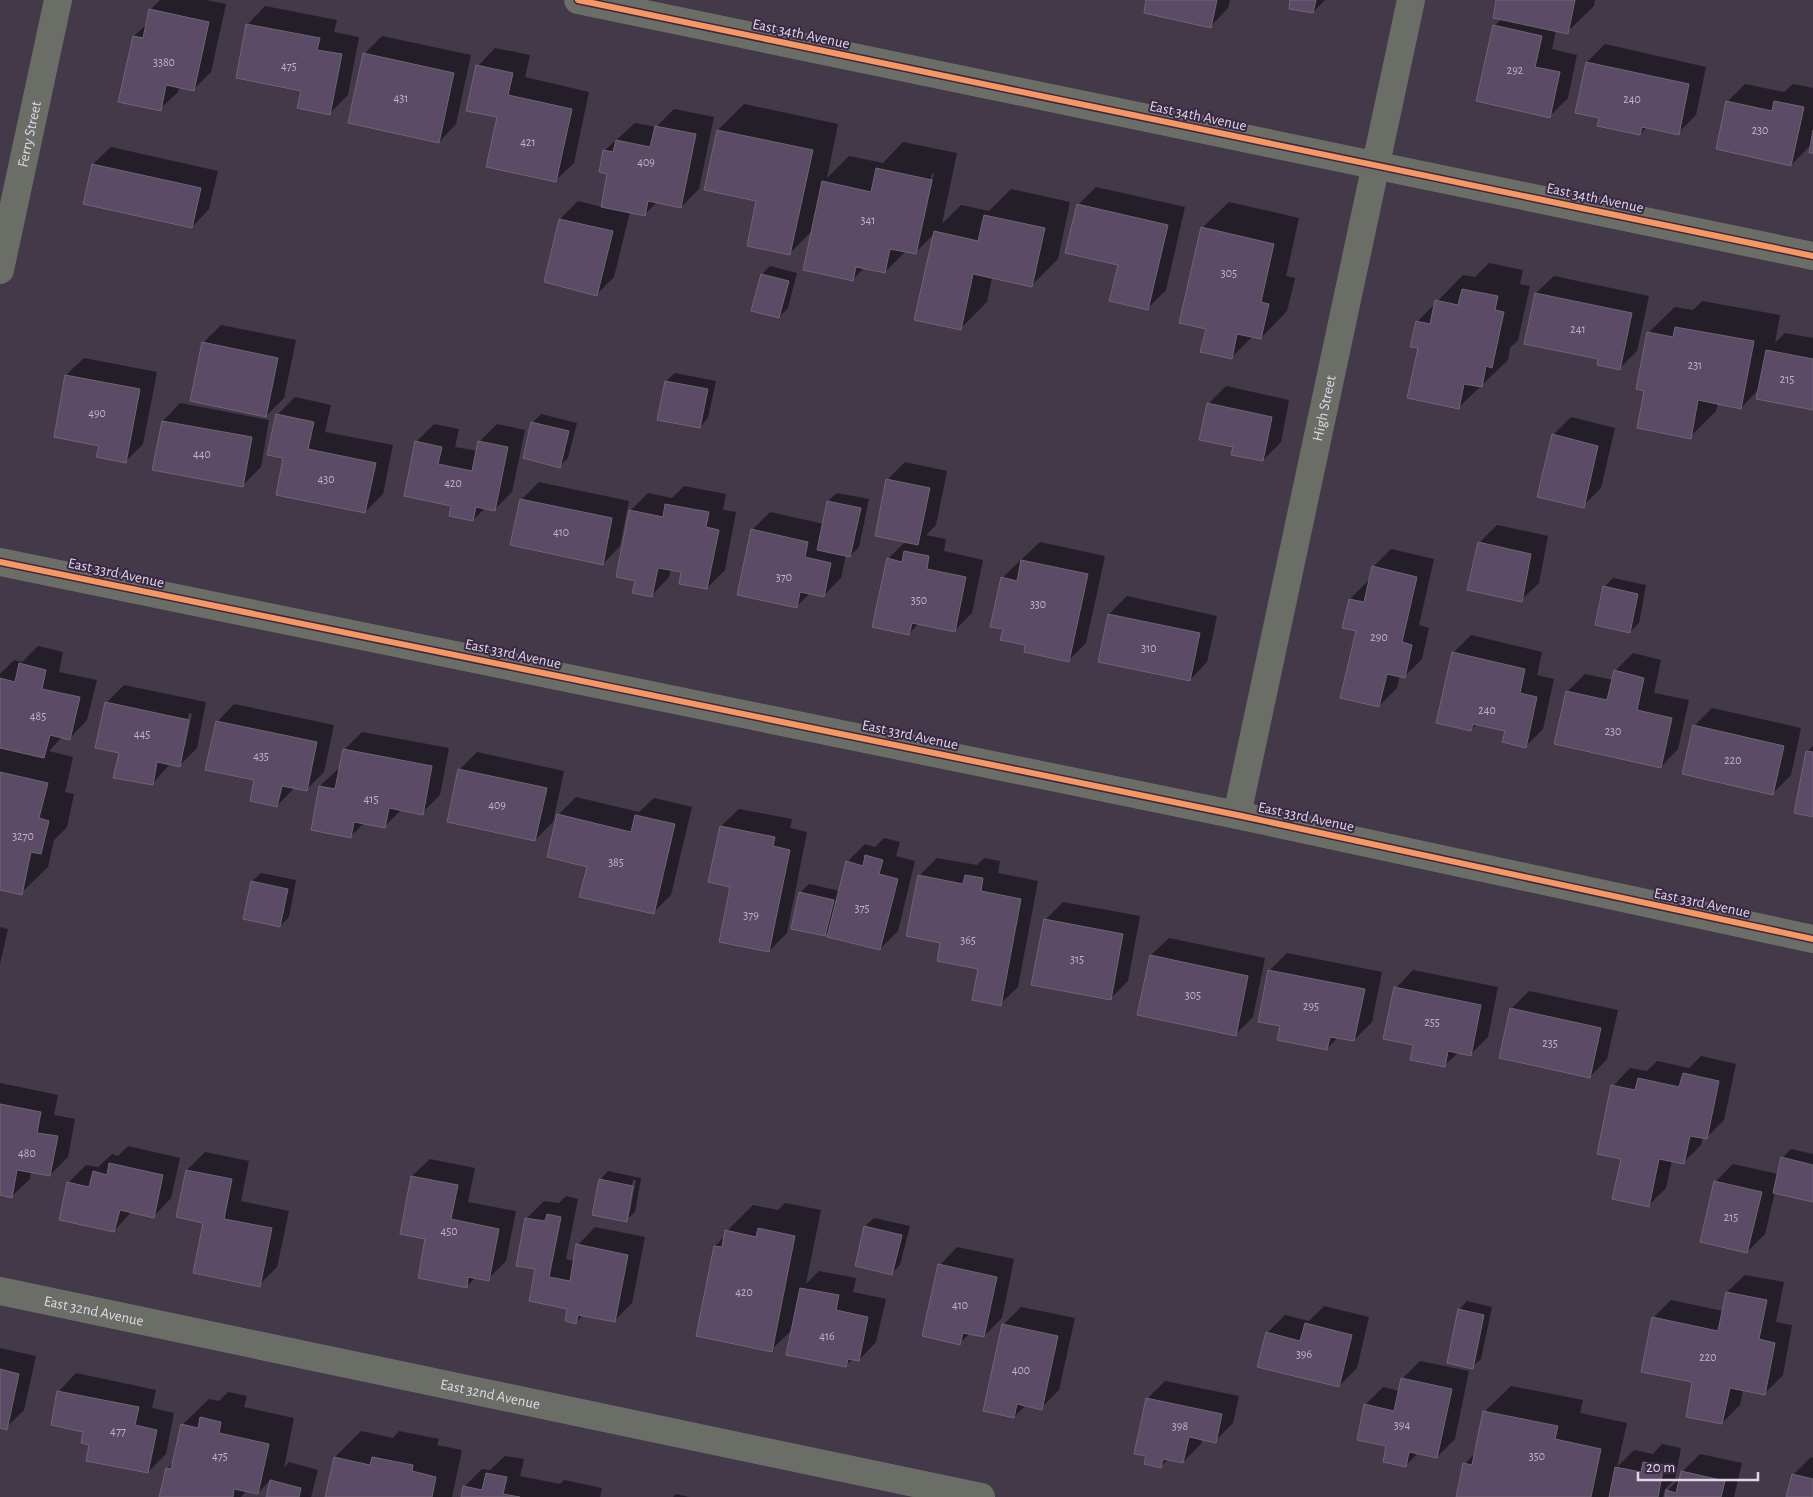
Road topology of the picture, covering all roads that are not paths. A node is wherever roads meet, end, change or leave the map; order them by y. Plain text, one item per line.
1 (58, 0) edge
2 (578, 0) edge
3 (1411, 0) edge
4 (1376, 165) junction
5 (1813, 256) edge
6 (0, 270) edge
7 (0, 562) edge
8 (1238, 816) junction
9 (1813, 939) edge
10 (0, 1292) edge
11 (981, 1497) edge

1 - 6 street, Ferry Street
2 - 4 street, East 34th Avenue
3 - 4 street, High Street
4 - 5 street, East 34th Avenue
4 - 8 street, High Street
7 - 8 street, East 33rd Avenue
8 - 9 street, East 33rd Avenue
10 - 11 street, East 32nd Avenue

